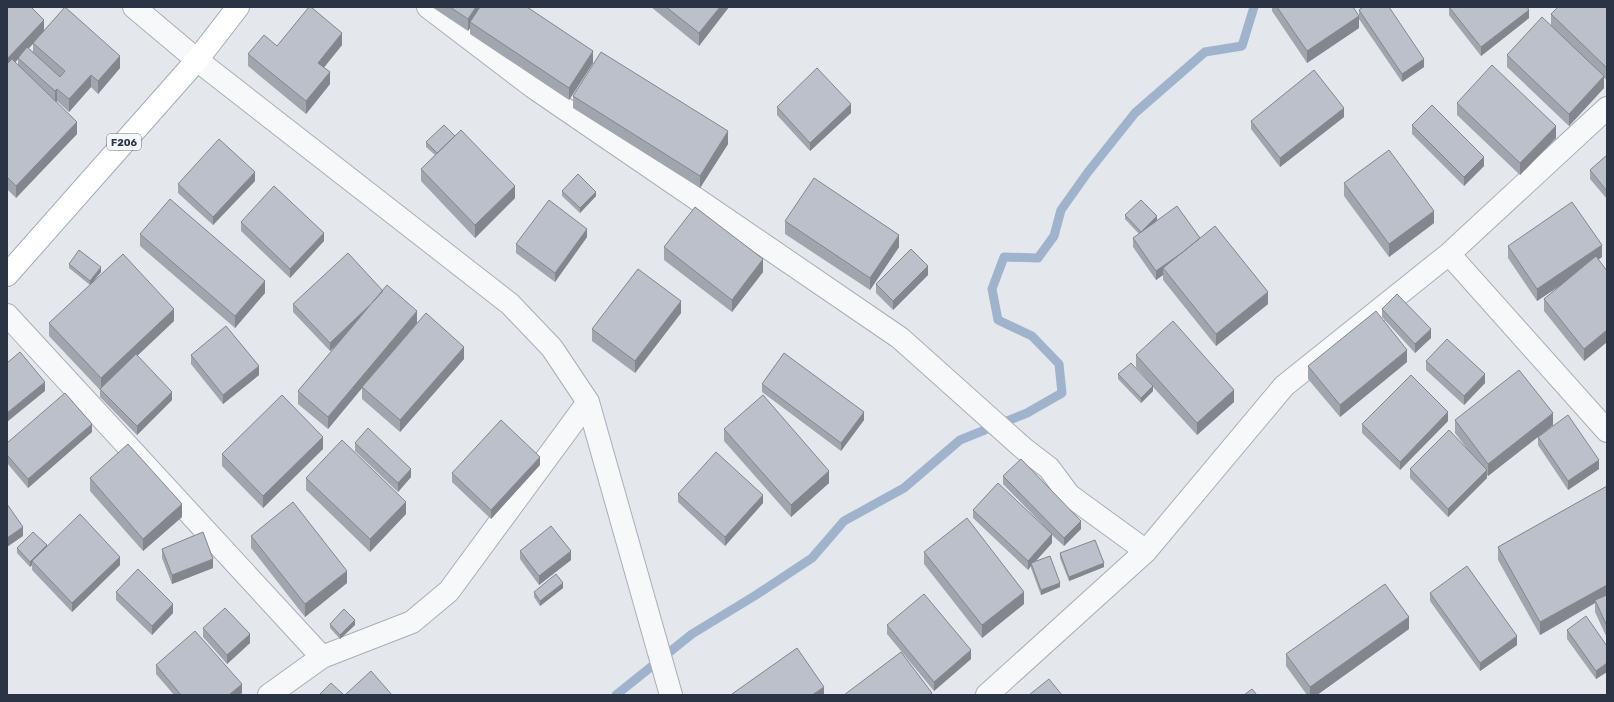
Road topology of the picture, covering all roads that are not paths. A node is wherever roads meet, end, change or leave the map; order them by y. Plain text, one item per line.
1 (134, 7) edge
2 (238, 7) edge
3 (428, 7) edge
4 (197, 60) junction
5 (1607, 108) edge
6 (1449, 254) junction
7 (7, 275) edge
8 (7, 315) edge
9 (588, 402) junction
10 (1607, 431) edge
11 (1146, 551) junction
12 (322, 657) junction
13 (269, 695) edge
14 (671, 695) edge
15 (987, 695) edge

1 - 4 street
2 - 4 main road, F206
3 - 11 street
4 - 7 main road, F206
4 - 9 street
5 - 6 street
6 - 10 street
6 - 11 street
8 - 12 street
9 - 12 street
9 - 14 street
11 - 15 street
12 - 13 street

